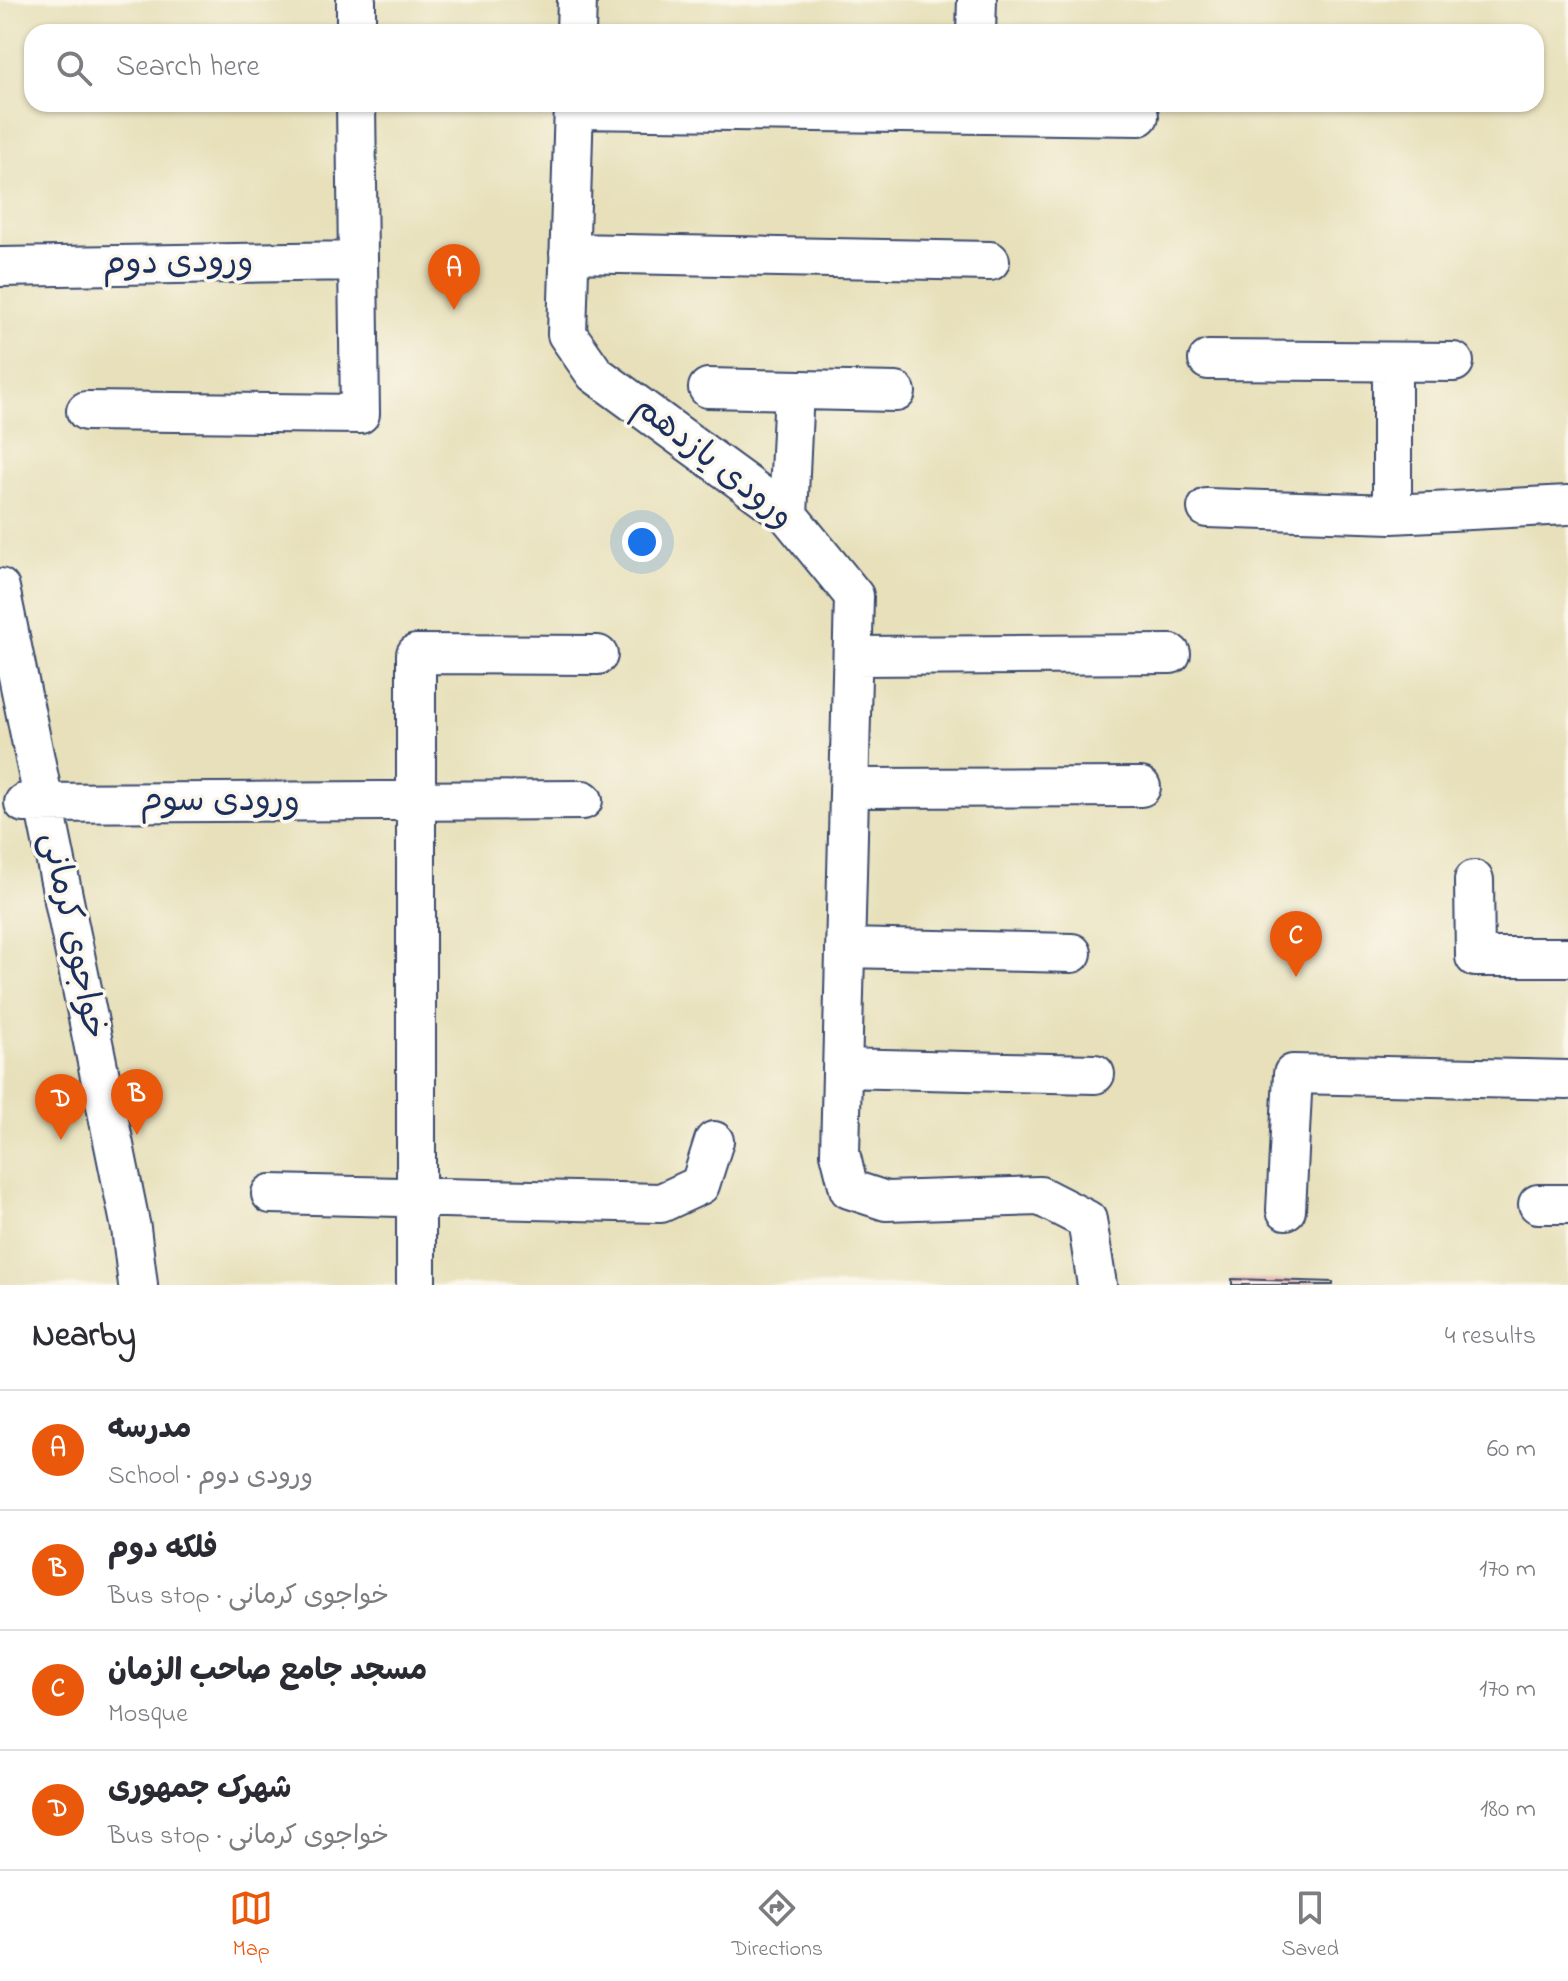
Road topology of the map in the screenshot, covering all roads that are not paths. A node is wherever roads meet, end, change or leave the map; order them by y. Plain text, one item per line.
1 (356, 0) edge
2 (577, 0) edge
3 (977, 0) edge
4 (356, 24) edge
5 (576, 24) edge
6 (976, 24) edge
7 (356, 112) edge
8 (574, 112) edge
9 (1045, 112) edge
10 (1139, 116) dead end
11 (569, 253) junction
12 (356, 261) junction
13 (990, 261) dead end
14 (0, 267) edge
15 (1208, 360) dead end
16 (1392, 362) junction
17 (1454, 362) dead end
18 (708, 388) dead end
19 (794, 390) junction
20 (896, 392) dead end
21 (86, 411) dead end
22 (1568, 505) edge
23 (1207, 508) dead end
24 (1392, 514) junction
25 (788, 515) junction
26 (0, 588) edge
27 (1171, 654) dead end
28 (598, 655) dead end
29 (853, 656) junction
30 (0, 693) edge
31 (1141, 787) dead end
32 (849, 788) junction
33 (416, 800) junction
34 (583, 800) dead end
35 (34, 803) junction
36 (1474, 880) dead end
37 (845, 948) junction
38 (1072, 953) dead end
39 (1568, 957) edge
40 (842, 1068) junction
41 (1095, 1074) dead end
42 (1568, 1080) edge
43 (714, 1141) dead end
44 (271, 1194) dead end
45 (416, 1196) junction
46 (1286, 1210) dead end
47 (129, 1285) edge
48 (138, 1285) edge
49 (416, 1285) edge
50 (1097, 1285) edge

1 - 4 street
2 - 5 street
3 - 6 street
7 - 12 street
8 - 11 street, ورودی یازدهم
9 - 10 street
11 - 13 street
11 - 25 street, ورودی یازدهم
12 - 14 street, ورودی دوم
12 - 21 street
15 - 16 street
16 - 17 street
16 - 24 street
18 - 19 street
19 - 20 street
19 - 25 street
22 - 24 street
23 - 24 street
25 - 29 street, ورودی یازدهم
26 - 35 street, خواجوی کرمانی
27 - 29 street
28 - 33 street
29 - 32 street, ورودی یازدهم
30 - 35 street, خواجوی کرمانی
31 - 32 street
32 - 37 street, ورودی یازدهم
33 - 34 street, ورودی سوم
33 - 35 street, ورودی سوم
33 - 45 street
35 - 47 street, خواجوی کرمانی
35 - 48 street, خواجوی کرمانی
36 - 39 street
37 - 38 street
37 - 40 street, ورودی یازدهم
40 - 41 street
40 - 50 street, ورودی یازدهم
42 - 46 street
43 - 45 street
44 - 45 street
45 - 49 street

